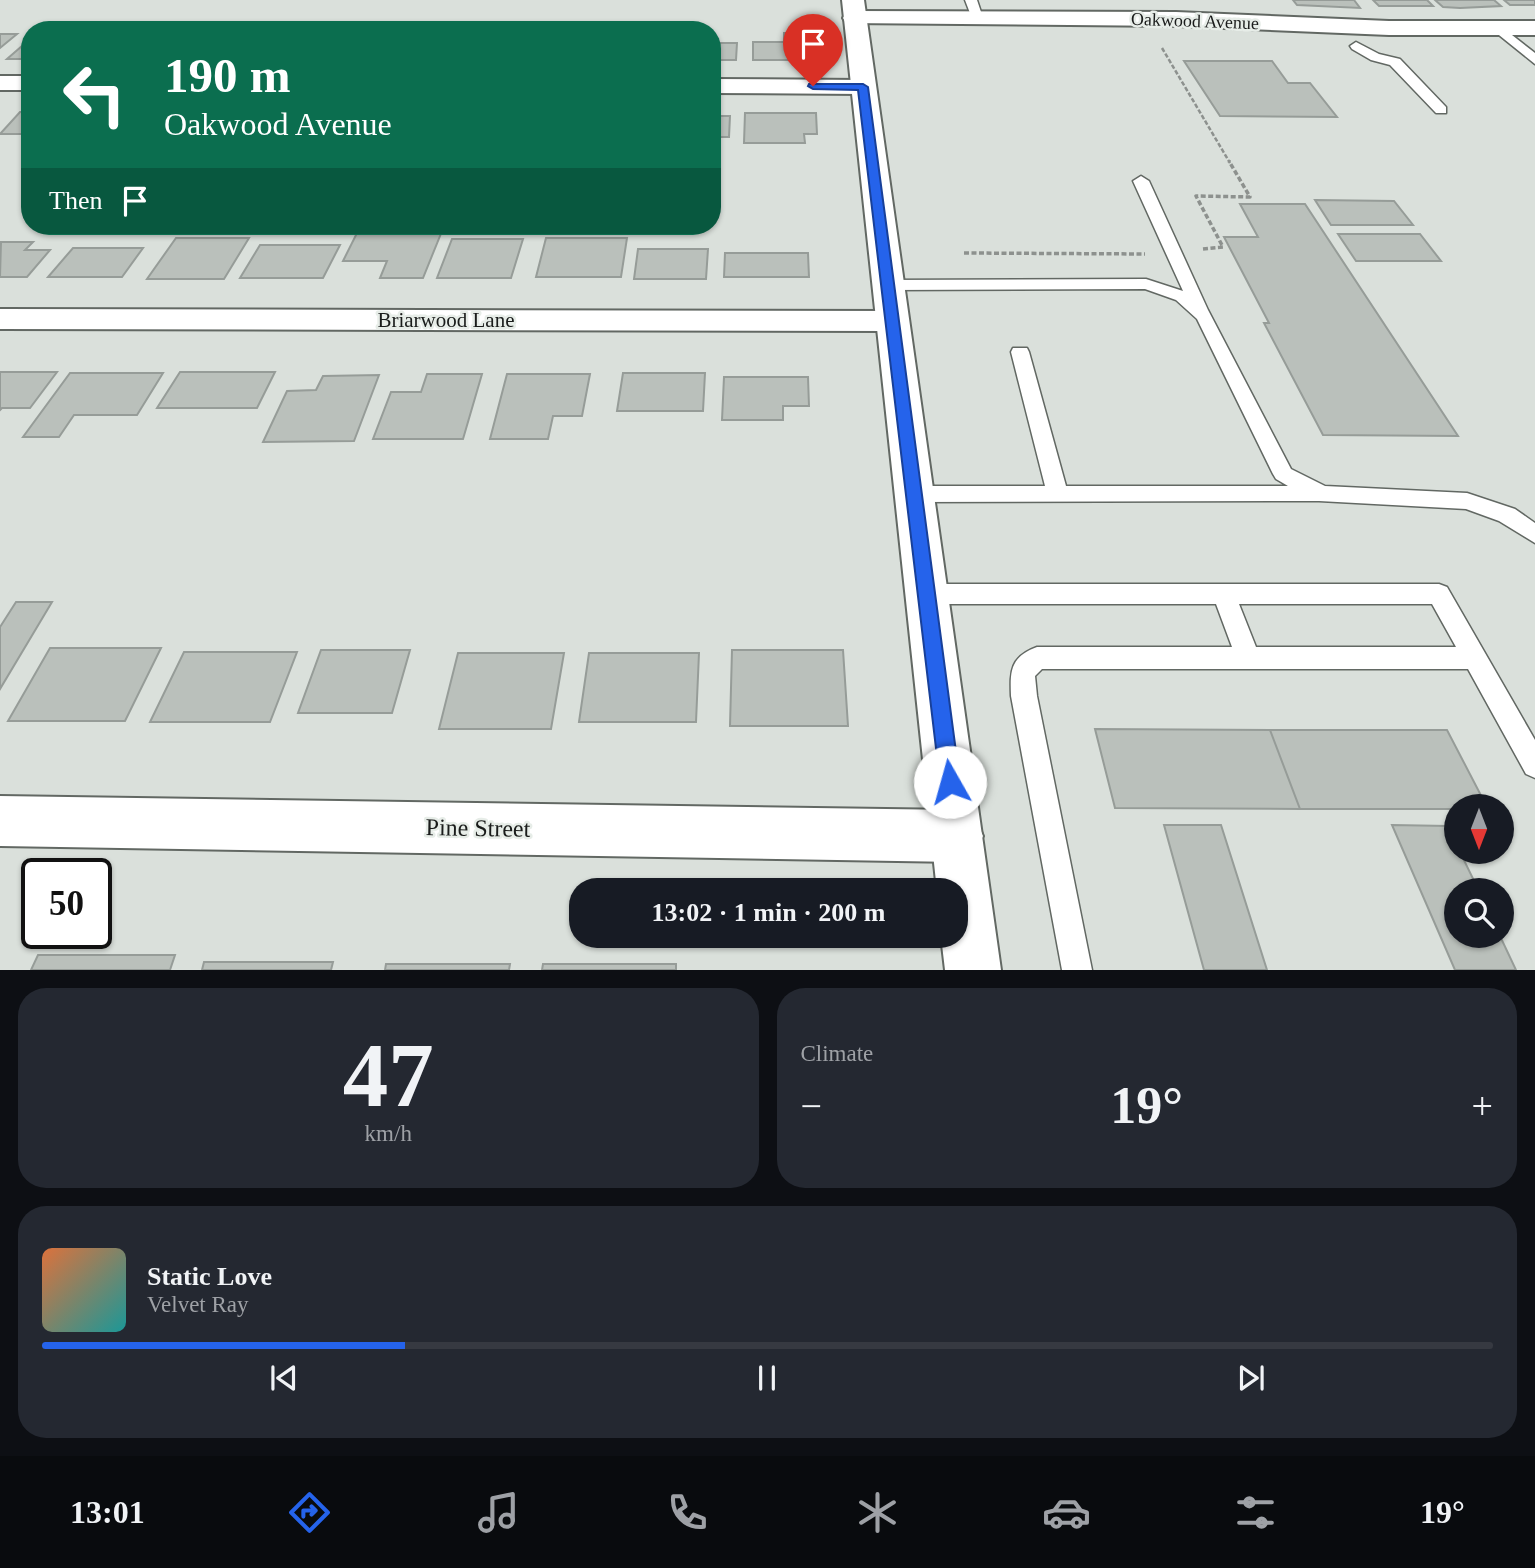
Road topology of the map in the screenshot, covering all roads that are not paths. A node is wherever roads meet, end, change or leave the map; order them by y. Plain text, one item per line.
1 (1246, 0) edge
2 (854, 9) edge
3 (974, 9) edge
4 (1262, 24) junction
5 (1498, 28) junction
6 (1535, 28) edge
7 (1356, 46) dead end
8 (1535, 60) edge
9 (21, 82) edge
10 (0, 83) edge
11 (721, 86) edge
12 (863, 87) junction
13 (1441, 110) dead end
14 (1141, 181) dead end
15 (890, 303) junction
16 (1204, 316) junction
17 (0, 319) edge
18 (1020, 352) dead end
19 (914, 494) junction
20 (1058, 494) junction
21 (1322, 494) junction
22 (1535, 534) edge
23 (927, 594) junction
24 (1224, 594) junction
25 (1248, 658) junction
26 (1474, 658) junction
27 (1535, 765) edge
28 (0, 821) edge
29 (957, 836) junction
30 (974, 970) edge
31 (1077, 970) edge

1 - 4 street
2 - 3 street, Oakwood Avenue
2 - 12 street
3 - 4 street, Oakwood Avenue
4 - 5 street, Oakwood Avenue
5 - 6 street, Oakwood Avenue
5 - 8 lane
7 - 13 lane
9 - 10 street
11 - 12 street
12 - 15 street
14 - 16 lane
15 - 16 lane
15 - 17 street, Briarwood Lane
15 - 19 street
16 - 21 lane
18 - 20 lane
19 - 20 lane
19 - 23 street
20 - 21 lane
21 - 22 lane
23 - 24 lane
23 - 29 street
24 - 25 lane
24 - 26 lane
25 - 26 lane
25 - 31 lane
26 - 27 lane
28 - 29 street, Pine Street
29 - 30 street

